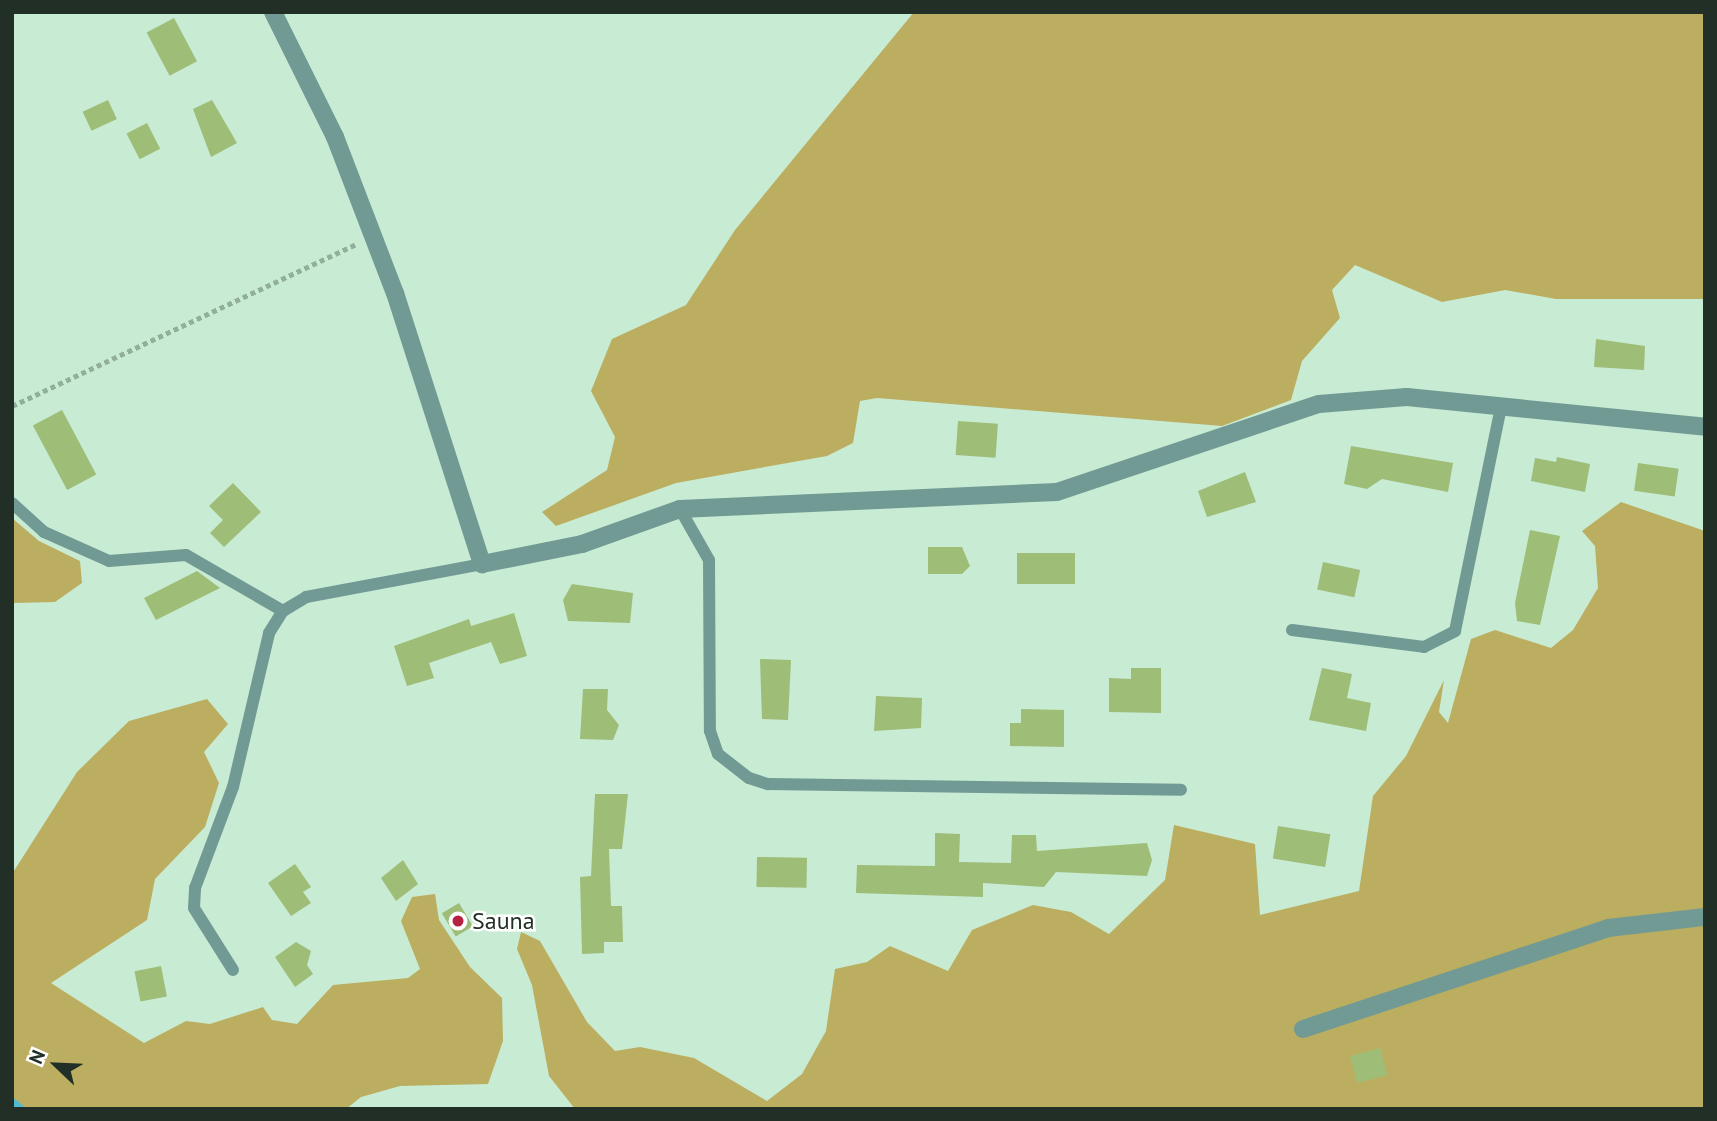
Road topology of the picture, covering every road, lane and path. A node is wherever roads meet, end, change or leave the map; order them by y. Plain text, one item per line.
1 (274, 12) edge
2 (372, 236) junction
3 (12, 406) edge
4 (1501, 407) junction
5 (1705, 428) edge
6 (12, 503) edge
7 (680, 509) junction
8 (482, 564) junction
9 (283, 611) junction
10 (1292, 629) dead end
11 (1181, 790) dead end
12 (1705, 917) edge
13 (233, 970) dead end
14 (1303, 1030) dead end

1 - 2 street
2 - 3 path
2 - 8 street
4 - 5 street
4 - 7 street
4 - 10 lane
6 - 9 lane
7 - 8 street
7 - 11 lane
8 - 9 lane
9 - 13 lane
12 - 14 street

